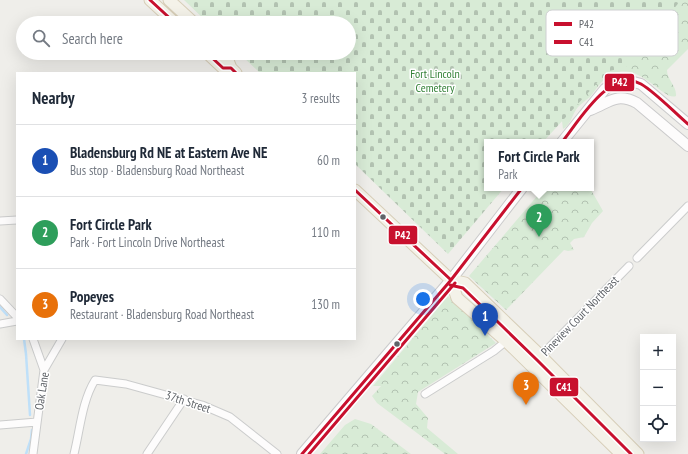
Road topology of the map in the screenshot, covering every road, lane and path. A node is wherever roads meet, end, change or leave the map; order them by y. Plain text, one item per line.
1 (150, 0) edge
2 (169, 0) edge
3 (167, 16) edge
4 (186, 16) edge
5 (215, 60) edge
6 (229, 60) edge
7 (234, 70) edge
8 (590, 111) junction
9 (688, 124) edge
10 (565, 139) edge
11 (688, 146) edge
12 (356, 191) edge
13 (520, 191) edge
14 (688, 206) edge
15 (16, 220) edge
16 (0, 221) edge
17 (637, 258) dead end
18 (629, 266) dead end
19 (451, 280) junction
20 (0, 299) edge
21 (16, 316) edge
22 (16, 322) edge
23 (0, 324) edge
24 (516, 333) junction
25 (33, 340) edge
26 (61, 340) edge
27 (506, 341) junction
28 (541, 356) junction
29 (531, 366) junction
30 (44, 370) junction
31 (577, 393) junction
32 (425, 394) dead end
33 (184, 399) junction
34 (568, 402) junction
35 (37, 422) junction
36 (0, 425) edge
37 (33, 454) edge
38 (74, 454) edge
39 (147, 454) edge
40 (277, 454) edge
41 (302, 454) edge
42 (621, 454) edge
43 (638, 454) edge

1 - 3 main road
2 - 4 main road
5 - 7 main road
6 - 7 main road
8 - 9 street
8 - 10 street
8 - 11 street
12 - 19 main road
13 - 19 street
14 - 17 street
15 - 16 street
18 - 28 street, Pineview Court Northeast
19 - 24 main road
19 - 27 main road
19 - 41 street
20 - 21 street
22 - 23 street
24 - 27 street
24 - 28 main road
25 - 30 street
26 - 30 street, Oak Lane
27 - 29 main road
27 - 32 street
28 - 29 street, Pineview Court Northeast
28 - 31 main road
29 - 34 main road
30 - 35 street, Oak Lane
31 - 34 main road
31 - 43 main road
33 - 38 street, 37th Street
33 - 39 street
33 - 40 street, 37th Street
34 - 42 main road
35 - 36 street
35 - 37 street, Oak Lane

